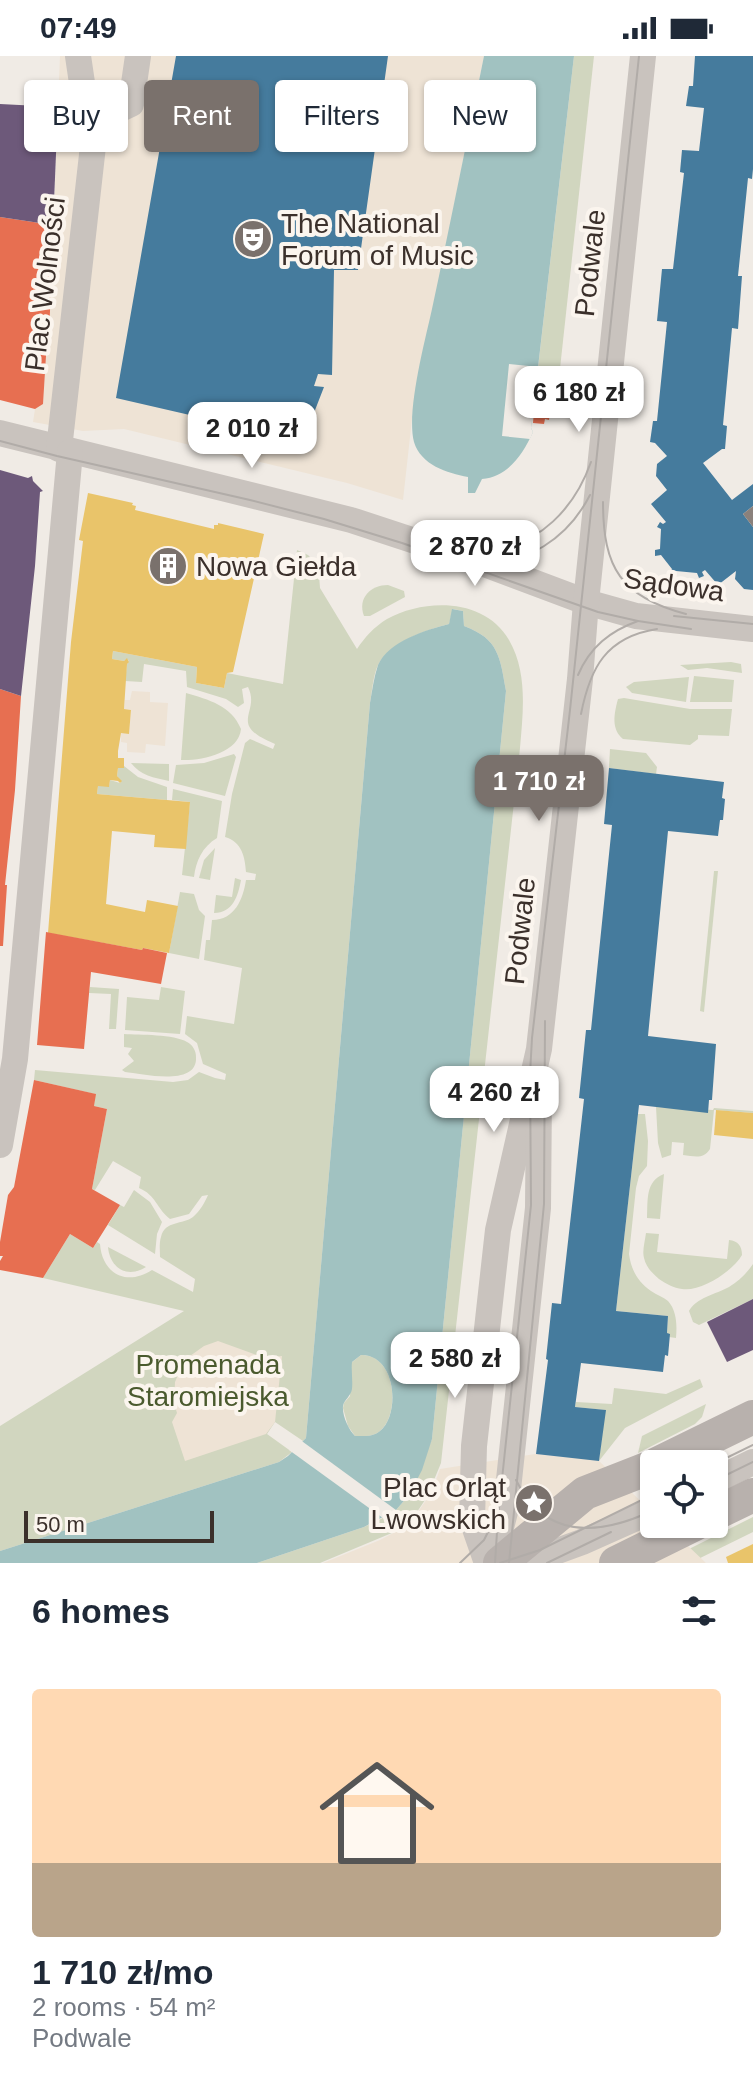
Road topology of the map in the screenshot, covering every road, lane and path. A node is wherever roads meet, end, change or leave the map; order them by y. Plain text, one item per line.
1 (78, 56) edge
2 (138, 56) edge
3 (643, 56) edge
4 (82, 80) edge
5 (128, 105) edge
6 (93, 152) edge
7 (0, 433) edge
8 (64, 450) junction
9 (586, 602) junction
10 (753, 629) edge
11 (539, 1049) junction
12 (0, 1145) edge
13 (753, 1417) edge
14 (686, 1450) edge
15 (753, 1462) edge
16 (640, 1471) edge
17 (728, 1474) edge
18 (753, 1495) edge
19 (728, 1507) edge
20 (640, 1516) edge
21 (667, 1538) edge
22 (489, 1563) edge
23 (500, 1563) edge
24 (525, 1563) edge
25 (616, 1563) edge

1 - 4 street, Plac Wolności
2 - 5 street
3 - 9 street, Podwale
6 - 8 street, Plac Wolności
7 - 8 street, Sądowa
8 - 9 street, Sądowa
8 - 12 street, Plac Wolności
9 - 10 street, Sądowa
9 - 11 street, Podwale
11 - 22 street, Podwale
11 - 22 street, Podwale
13 - 14 main road
15 - 17 street
16 - 23 main road
18 - 19 main road
20 - 24 street
21 - 25 main road

